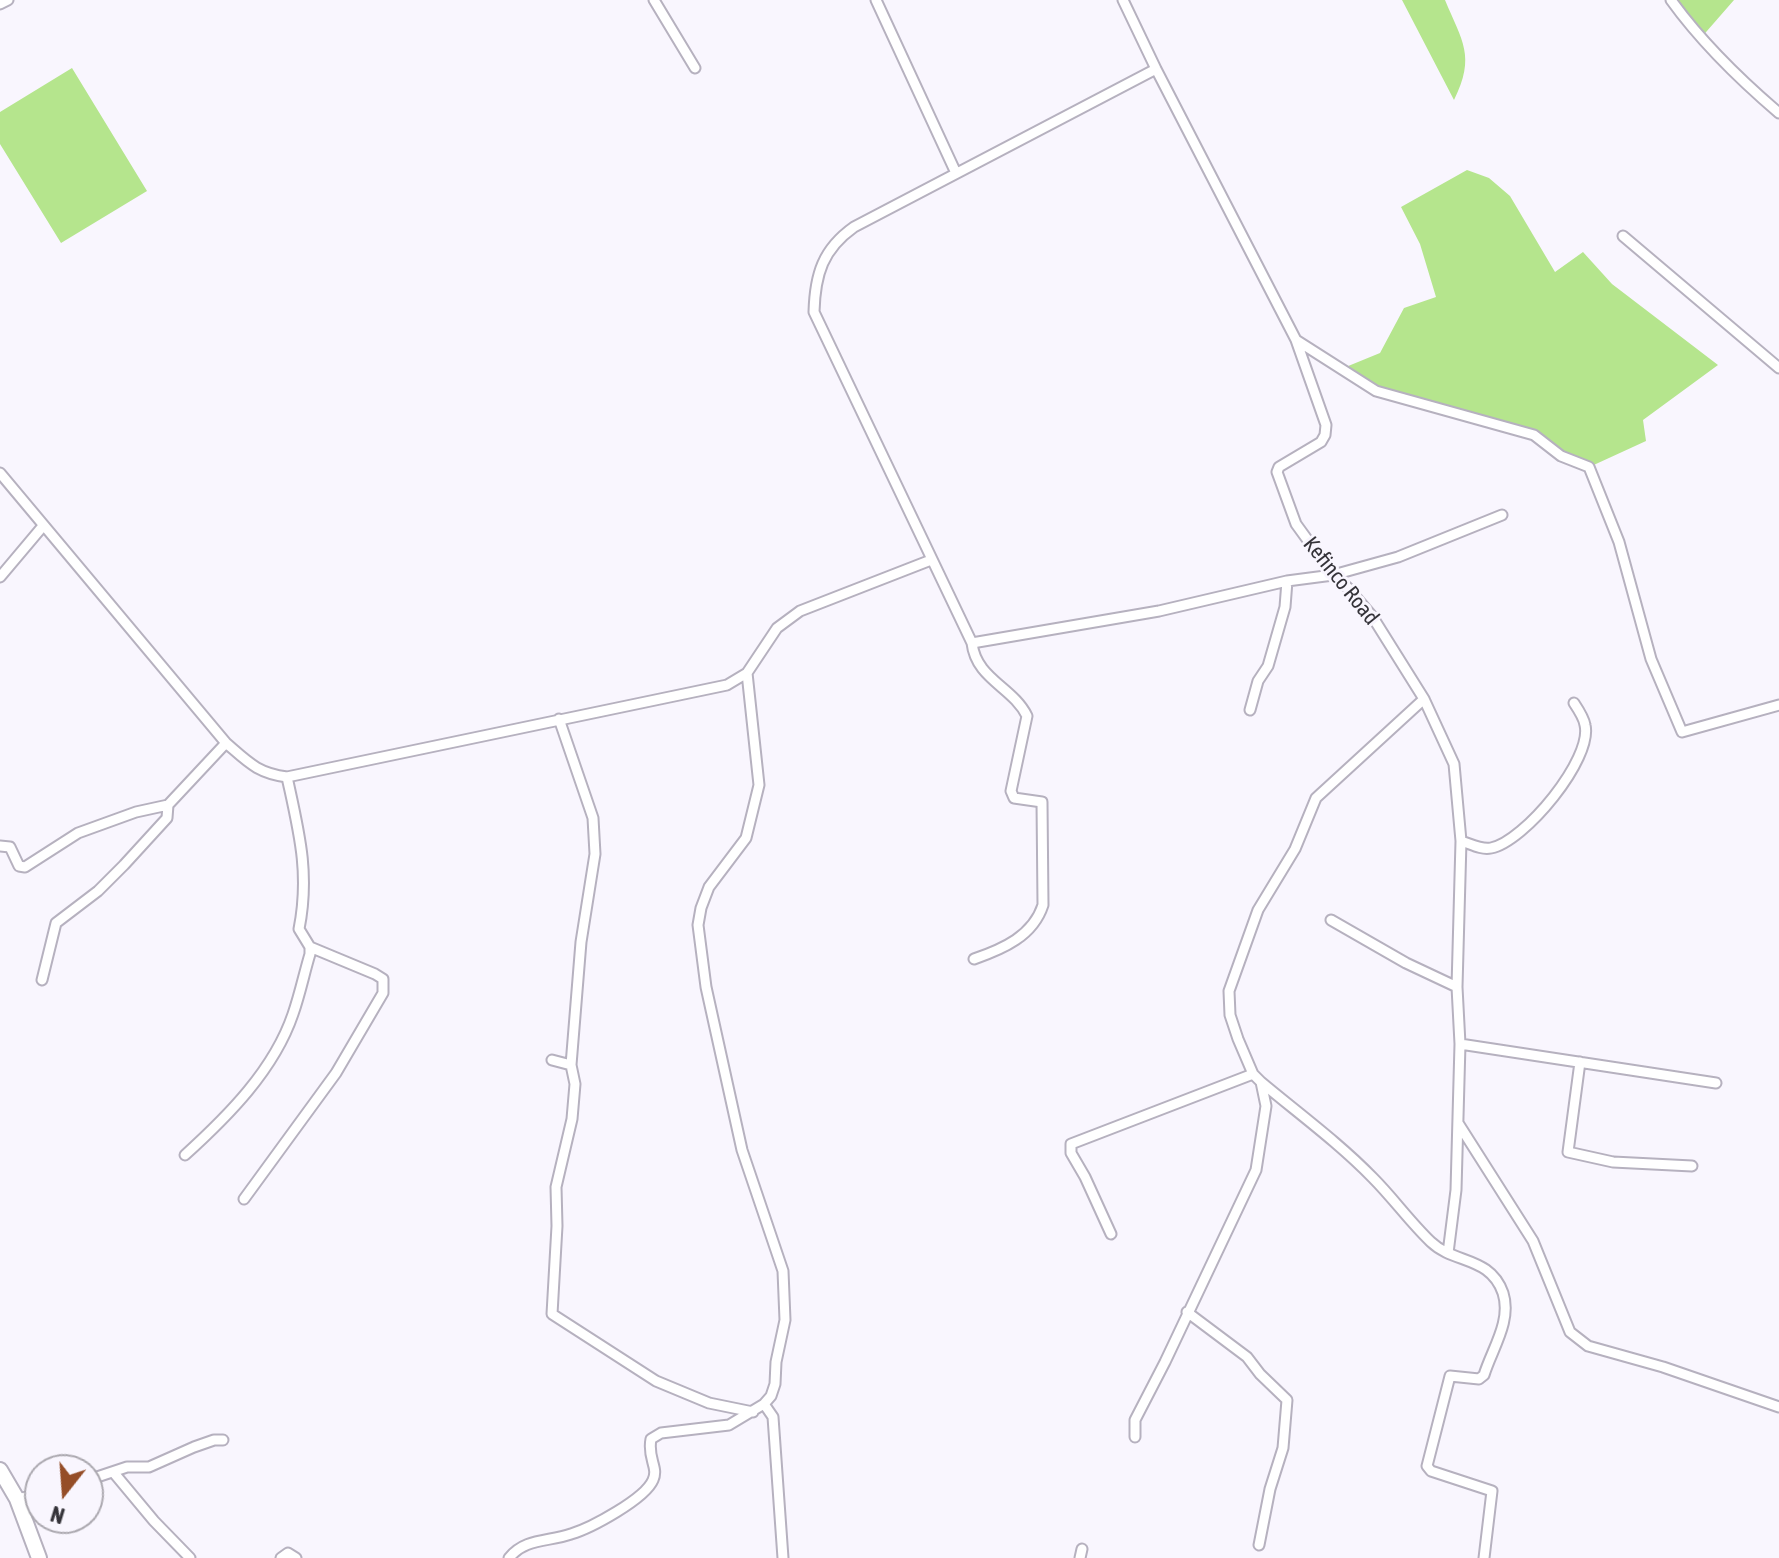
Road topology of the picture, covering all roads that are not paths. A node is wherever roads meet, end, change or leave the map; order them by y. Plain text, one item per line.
1 (8, 0) edge
2 (654, 0) edge
3 (876, 0) edge
4 (1123, 0) edge
5 (1671, 0) edge
6 (0, 4) edge
7 (695, 68) dead end
8 (1156, 69) junction
9 (1779, 113) edge
10 (956, 173) junction
11 (1623, 236) dead end
12 (1296, 340) junction
13 (1779, 368) edge
14 (0, 473) edge
15 (1502, 515) dead end
16 (43, 526) junction
17 (931, 560) junction
18 (1333, 575) junction
19 (0, 577) edge
20 (1287, 581) junction
21 (972, 643) junction
22 (747, 673) junction
23 (1424, 699) junction
24 (1574, 703) dead end
25 (1779, 705) edge
26 (1250, 710) dead end
27 (559, 719) junction
28 (226, 743) junction
29 (287, 777) junction
30 (168, 805) junction
31 (1461, 841) junction
32 (0, 846) edge
33 (1331, 920) dead end
34 (310, 947) junction
35 (974, 959) dead end
36 (42, 980) dead end
37 (1457, 987) junction
38 (1460, 1044) junction
39 (552, 1060) dead end
40 (1580, 1062) junction
41 (571, 1065) junction
42 (1253, 1074) junction
43 (1261, 1082) junction
44 (1716, 1083) dead end
45 (1458, 1123) junction
46 (185, 1155) dead end
47 (1692, 1166) dead end
48 (244, 1199) dead end
49 (1111, 1234) dead end
50 (1448, 1253) junction
51 (1187, 1312) junction
52 (764, 1404) junction
53 (1779, 1407) edge
54 (753, 1412) junction
55 (1135, 1437) dead end
56 (223, 1440) dead end
57 (0, 1470) edge
58 (114, 1473) junction
59 (104, 1476) edge
60 (24, 1497) edge
61 (17, 1499) junction
62 (1259, 1545) dead end
63 (39, 1558) edge
64 (190, 1558) edge
65 (281, 1558) edge
66 (296, 1558) edge
67 (509, 1558) edge
68 (783, 1558) edge
69 (1484, 1558) edge

1 - 6 street
2 - 7 street
3 - 10 street
4 - 8 street, Kefinco Road
5 - 9 street
8 - 10 street
8 - 12 street, Kefinco Road
10 - 17 street
11 - 13 street
12 - 18 street, Kefinco Road
12 - 25 street
14 - 16 street
15 - 18 street
16 - 19 street
16 - 28 street
17 - 21 street
17 - 22 street
18 - 20 street
18 - 23 street, Kefinco Road
20 - 21 street
20 - 26 street
21 - 35 street
22 - 27 street
22 - 52 street
23 - 31 street, Kefinco Road
23 - 42 street
24 - 31 street
27 - 29 street
27 - 41 street
28 - 29 street
28 - 30 street
29 - 34 street
30 - 32 street
30 - 36 street
31 - 37 street, Kefinco Road
33 - 37 street
34 - 46 street
34 - 48 street
37 - 38 street, Kefinco Road
38 - 40 street
38 - 45 street, Kefinco Road
39 - 41 street
40 - 44 street
40 - 47 street
41 - 54 street
42 - 43 street
42 - 49 street
43 - 50 street
43 - 51 street
45 - 50 street, Kefinco Road
45 - 53 street
50 - 69 street
51 - 55 street
51 - 62 street
52 - 54 street
52 - 68 street
54 - 67 street
56 - 58 street
57 - 61 main road
58 - 59 street
58 - 64 street
60 - 61 street
61 - 63 main road
65 - 66 street

